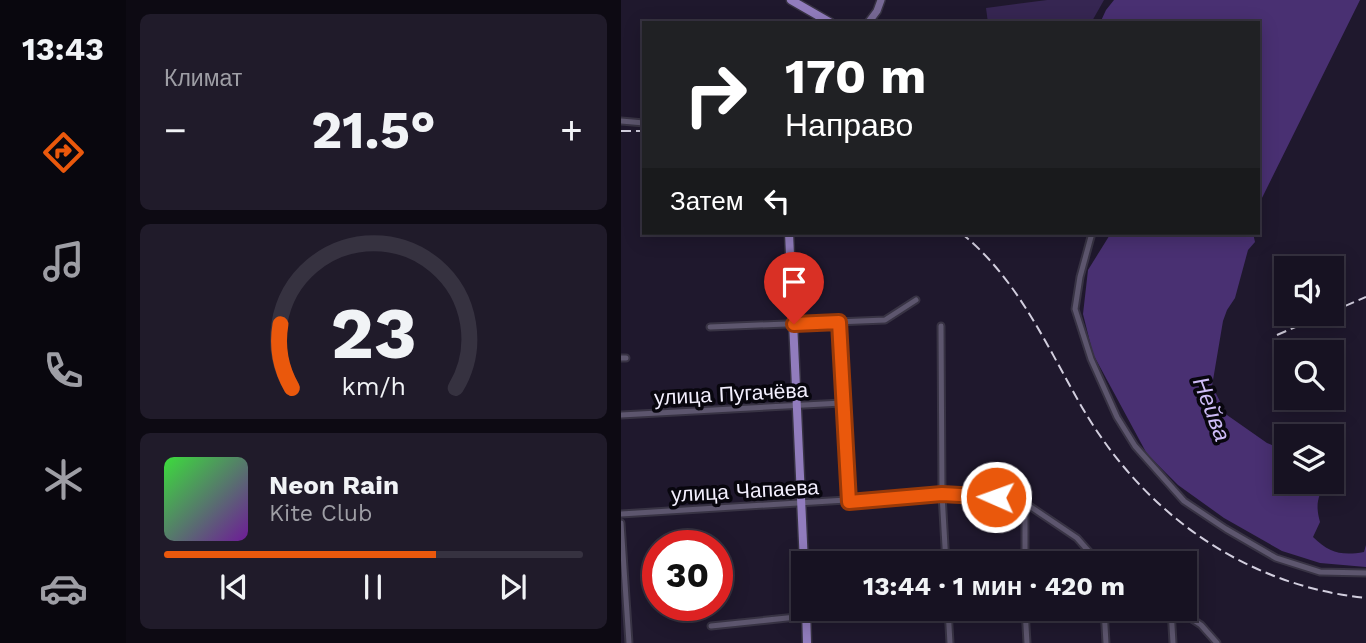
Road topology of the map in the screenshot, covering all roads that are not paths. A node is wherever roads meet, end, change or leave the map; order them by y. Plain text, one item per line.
1 (791, 0) edge
2 (881, 0) edge
3 (828, 21) edge
4 (870, 21) edge
5 (621, 121) edge
6 (642, 123) edge
7 (789, 235) edge
8 (1091, 235) edge
9 (916, 300) dead end
10 (839, 322) junction
11 (794, 324) junction
12 (941, 326) dead end
13 (710, 327) dead end
14 (842, 403) junction
15 (797, 406) junction
16 (621, 415) edge
17 (942, 494) junction
18 (849, 502) junction
19 (1025, 503) junction
20 (802, 504) junction
21 (621, 514) edge
22 (621, 523) edge
23 (804, 551) edge
24 (945, 551) edge
25 (1025, 551) edge
26 (1088, 551) edge
27 (1366, 573) edge
28 (791, 615) edge
29 (806, 621) edge
30 (949, 621) edge
31 (1026, 621) edge
32 (1105, 621) edge
33 (1172, 621) edge
34 (1195, 621) edge
35 (711, 626) dead end
36 (629, 643) edge
37 (807, 643) edge
38 (950, 643) edge
39 (1027, 643) edge
40 (1106, 643) edge
41 (1173, 643) edge
42 (1217, 643) edge

1 - 3 main road
2 - 4 main road
5 - 6 street
7 - 11 main road
8 - 27 street
9 - 10 street
10 - 11 street
10 - 14 street
11 - 13 street
11 - 15 main road
12 - 17 street
14 - 15 street, улица Пугачёва
14 - 18 street
15 - 16 street, улица Пугачёва
15 - 20 main road
17 - 18 street, улица Чапаева
17 - 19 street, улица Чапаева
17 - 24 street
18 - 20 street, улица Чапаева
19 - 25 street
19 - 26 street, улица Чапаева
20 - 21 street, улица Чапаева
20 - 23 main road
22 - 36 street
28 - 35 street
29 - 37 main road
30 - 38 street
31 - 39 street
32 - 40 street
33 - 41 street
34 - 42 street

